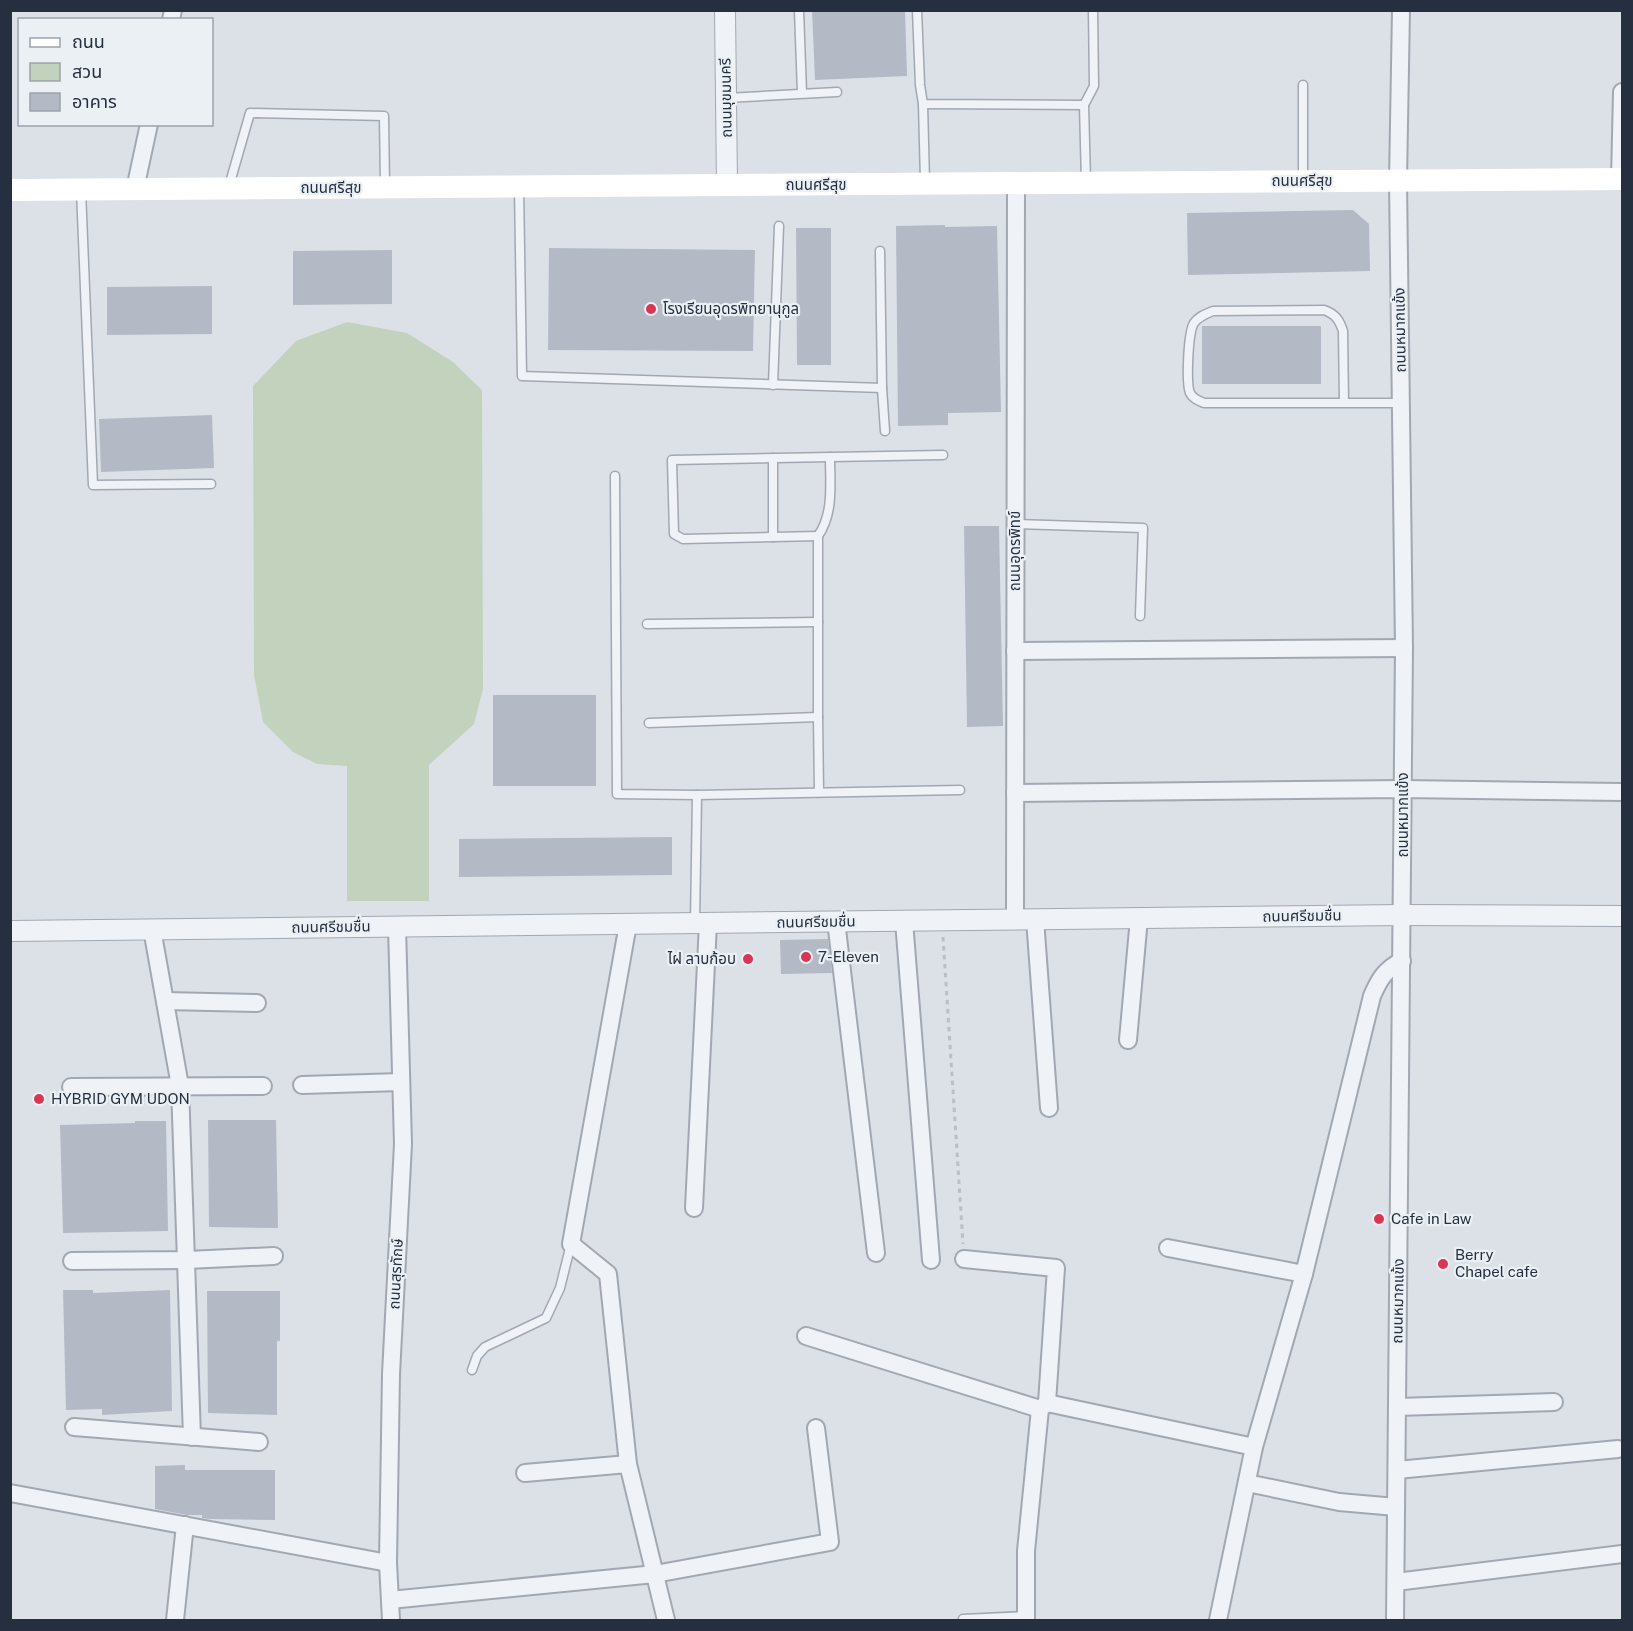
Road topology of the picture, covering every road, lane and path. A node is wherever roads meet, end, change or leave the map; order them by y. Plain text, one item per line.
1 (725, 10) edge
2 (800, 10) edge
3 (917, 10) edge
4 (1094, 10) edge
5 (1401, 10) edge
6 (1303, 85) dead end
7 (837, 92) dead end
8 (1623, 92) edge
9 (802, 93) junction
10 (726, 98) junction
11 (923, 104) junction
12 (1084, 105) junction
13 (149, 126) edge
14 (1621, 179) edge
15 (1303, 181) junction
16 (1398, 181) junction
17 (1016, 183) junction
18 (1086, 183) junction
19 (926, 184) junction
20 (727, 185) junction
21 (519, 187) junction
22 (385, 188) junction
23 (135, 189) junction
24 (228, 189) junction
25 (10, 190) edge
26 (81, 190) junction
27 (779, 226) dead end
28 (880, 251) dead end
29 (773, 385) junction
30 (882, 388) junction
31 (1344, 403) junction
32 (1401, 403) junction
33 (885, 431) dead end
34 (943, 455) dead end
35 (830, 457) junction
36 (773, 458) junction
37 (615, 476) dead end
38 (211, 484) dead end
39 (1015, 524) junction
40 (818, 536) junction
41 (773, 537) junction
42 (1140, 616) dead end
43 (818, 622) junction
44 (646, 624) dead end
45 (1404, 648) junction
46 (1015, 651) junction
47 (818, 717) junction
48 (649, 723) dead end
49 (1403, 789) junction
50 (960, 790) dead end
51 (819, 791) junction
52 (1623, 792) edge
53 (1015, 793) junction
54 (697, 795) junction
55 (1402, 915) junction
56 (1623, 916) edge
57 (1139, 918) junction
58 (1015, 919) junction
59 (1035, 919) junction
60 (942, 920) junction
61 (836, 921) junction
62 (904, 921) junction
63 (702, 923) junction
64 (628, 924) junction
65 (397, 927) junction
66 (152, 929) junction
67 (10, 931) edge
68 (1402, 961) junction
69 (165, 1001) junction
70 (257, 1003) dead end
71 (1128, 1040) dead end
72 (401, 1082) junction
73 (302, 1085) dead end
74 (180, 1086) junction
75 (263, 1086) dead end
76 (71, 1087) dead end
77 (1049, 1108) dead end
78 (694, 1208) dead end
79 (571, 1244) junction
80 (1168, 1248) dead end
81 (876, 1253) dead end
82 (274, 1256) dead end
83 (964, 1258) joint
84 (187, 1260) junction
85 (931, 1260) dead end
86 (72, 1261) dead end
87 (1304, 1274) junction
88 (806, 1336) dead end
89 (472, 1370) dead end
90 (1554, 1402) dead end
91 (1043, 1406) junction
92 (1397, 1407) junction
93 (74, 1427) dead end
94 (816, 1428) dead end
95 (192, 1437) junction
96 (259, 1442) dead end
97 (1254, 1447) junction
98 (1618, 1449) dead end
99 (628, 1464) junction
100 (1397, 1470) junction
101 (525, 1473) dead end
102 (1247, 1483) junction
103 (10, 1493) edge
104 (1396, 1507) junction
105 (185, 1525) junction
106 (1623, 1554) edge
107 (388, 1563) junction
108 (655, 1574) junction
109 (1396, 1582) junction
110 (390, 1600) junction
111 (1026, 1618) edge
112 (963, 1619) dead end
113 (175, 1620) edge
114 (391, 1620) edge
115 (666, 1620) edge
116 (1218, 1620) edge
117 (1395, 1620) edge

1 - 10 street, ถนนมุขมนครี
2 - 9 lane
3 - 11 lane
4 - 12 lane
5 - 16 street, ถนนหมากแข้ง
6 - 15 lane
7 - 9 lane
8 - 14 street
9 - 10 lane
10 - 20 street, ถนนมุขมนครี
11 - 12 lane
11 - 19 lane
12 - 18 lane
13 - 23 street
14 - 16 main road, ถนนศรีสุข
15 - 16 main road, ถนนศรีสุข
15 - 18 main road, ถนนศรีสุข
16 - 32 street, ถนนหมากแข้ง
17 - 18 main road, ถนนศรีสุข
17 - 19 main road, ถนนศรีสุข
17 - 39 street, ถนนอุดรพิทข์
19 - 20 main road, ถนนศรีสุข
20 - 21 main road, ถนนศรีสุข
21 - 22 main road, ถนนศรีสุข
21 - 29 lane
22 - 24 main road, ถนนศรีสุข
22 - 24 lane
23 - 24 main road, ถนนศรีสุข
23 - 26 main road, ถนนศรีสุข
25 - 26 main road, ถนนศรีสุข
26 - 38 lane
27 - 29 lane
28 - 30 lane
29 - 30 lane
30 - 33 lane
31 - 31 lane
31 - 32 lane
32 - 45 street, ถนนหมากแข้ง
34 - 35 lane
35 - 36 lane
35 - 40 lane
36 - 41 lane
36 - 41 lane
37 - 54 lane
39 - 42 lane
39 - 46 street, ถนนอุดรพิทข์
40 - 41 lane
40 - 43 lane
43 - 44 lane
43 - 47 lane
45 - 46 street
45 - 49 street, ถนนหมากแข้ง
46 - 53 street, ถนนอุดรพิทข์
47 - 48 lane
47 - 51 lane
49 - 52 street
49 - 53 street
49 - 55 street, ถนนหมากแข้ง
50 - 51 lane
51 - 54 lane
53 - 58 street, ถนนอุดรพิทข์
54 - 63 lane
55 - 56 street, ถนนศรีชมชื่น
55 - 57 street, ถนนศรีชมชื่น
55 - 68 street, ถนนหมากแข้ง
57 - 59 street, ถนนศรีชมชื่น
57 - 71 street
58 - 59 street, ถนนศรีชมชื่น
58 - 60 street, ถนนศรีชมชื่น
59 - 77 street
60 - 62 street, ถนนศรีชมชื่น
60 - 83 path
61 - 62 street, ถนนศรีชมชื่น
61 - 63 street, ถนนศรีชมชื่น
61 - 81 street
62 - 85 street
63 - 64 street, ถนนศรีชมชื่น
63 - 78 street
64 - 65 street, ถนนศรีชมชื่น
64 - 79 street
65 - 66 street, ถนนศรีชมชื่น
65 - 72 street, ถนนสุรทักษ์
66 - 67 street, ถนนศรีชมชื่น
66 - 69 street
68 - 87 street
68 - 92 street, ถนนหมากแข้ง
69 - 70 street
69 - 74 street
72 - 73 street
72 - 107 street, ถนนสุรทักษ์
74 - 75 street
74 - 76 street
74 - 84 street
79 - 89 lane
79 - 99 street
80 - 87 street
82 - 84 street
83 - 91 street
84 - 86 street
84 - 95 street
87 - 97 street
88 - 91 street
90 - 92 street
91 - 97 street
91 - 111 street
92 - 100 street, ถนนหมากแข้ง
93 - 95 street
94 - 108 street
95 - 96 street
97 - 102 street
98 - 100 street
99 - 101 street
99 - 108 street
100 - 104 street, ถนนหมากแข้ง
102 - 104 street
102 - 116 street
103 - 105 street
104 - 109 street, ถนนหมากแข้ง
105 - 107 street
105 - 113 street
106 - 109 street
107 - 110 street, ถนนสุรทักษ์
108 - 110 street
108 - 115 street
109 - 117 street, ถนนหมากแข้ง
110 - 114 street, ถนนสุรทักษ์
111 - 112 lane

